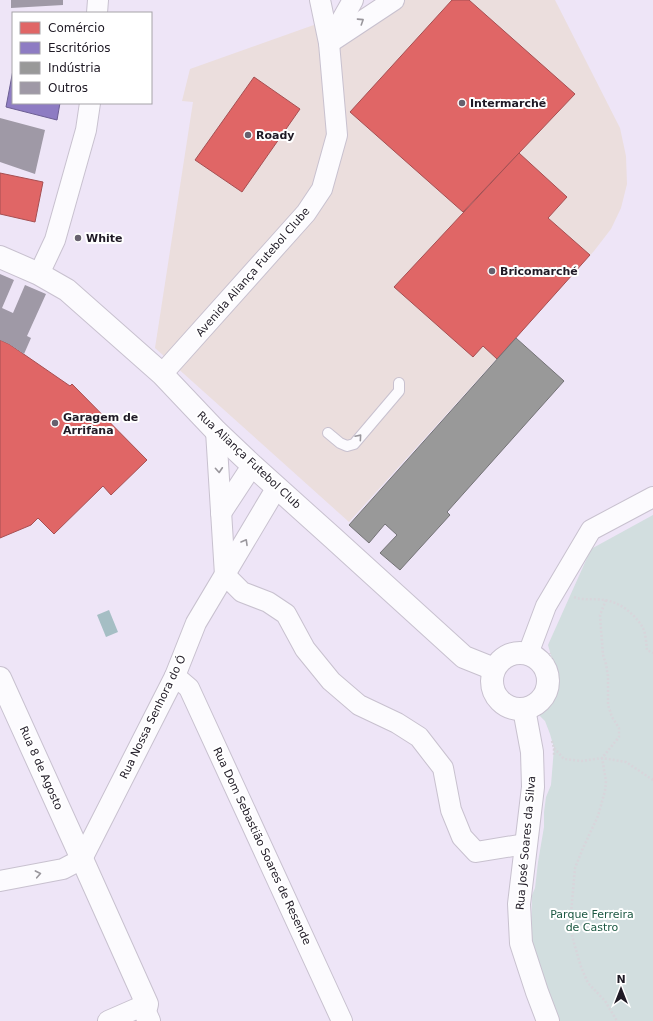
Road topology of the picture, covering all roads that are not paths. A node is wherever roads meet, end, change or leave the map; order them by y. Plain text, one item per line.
1 (98, 0) edge
2 (320, 0) edge
3 (353, 0) edge
4 (394, 0) edge
5 (97, 12) edge
6 (329, 43) junction
7 (90, 104) edge
8 (0, 257) edge
9 (39, 274) junction
10 (162, 374) junction
11 (399, 383) dead end
12 (216, 431) junction
13 (328, 433) dead end
14 (253, 466) junction
15 (277, 487) junction
16 (653, 498) edge
17 (221, 513) junction
18 (225, 575) junction
19 (528, 654) junction
20 (494, 669) junction
21 (175, 676) junction
22 (0, 678) edge
23 (524, 709) junction
24 (525, 844) junction
25 (82, 859) junction
26 (0, 881) edge
27 (148, 1012) edge
28 (108, 1021) edge
29 (161, 1021) edge
30 (342, 1021) edge
31 (548, 1021) edge

1 - 5 street
2 - 6 street, Avenida Aliança Futebol Clube
3 - 6 street
6 -> 4 street
6 - 10 street, Avenida Aliança Futebol Clube
7 - 9 street
8 - 9 street, Rua Aliança Futebol Club
9 - 10 street, Rua Aliança Futebol Club
10 - 12 street, Rua Aliança Futebol Club
13 -> 11 lane
12 - 14 street, Rua Aliança Futebol Club
12 -> 17 street
14 - 15 street, Rua Aliança Futebol Club
14 - 17 street
18 -> 15 street, Rua Nossa Senhora do Ó
15 - 20 street, Rua Aliança Futebol Club
16 - 19 street
17 - 18 street
18 - 21 street, Rua Nossa Senhora do Ó
18 - 24 street
19 - 20 street
19 - 23 street
20 - 23 street
21 - 25 street, Rua Nossa Senhora do Ó
21 - 30 street, Rua Dom Sebastião Soares de Resende
22 - 25 street, Rua 8 de Agosto
23 - 24 street, Rua José Soares da Silva
24 - 31 street, Rua José Soares da Silva
26 -> 25 street
25 - 27 street, Rua 8 de Agosto
27 - 28 street
27 - 29 street, Rua 8 de Agosto

